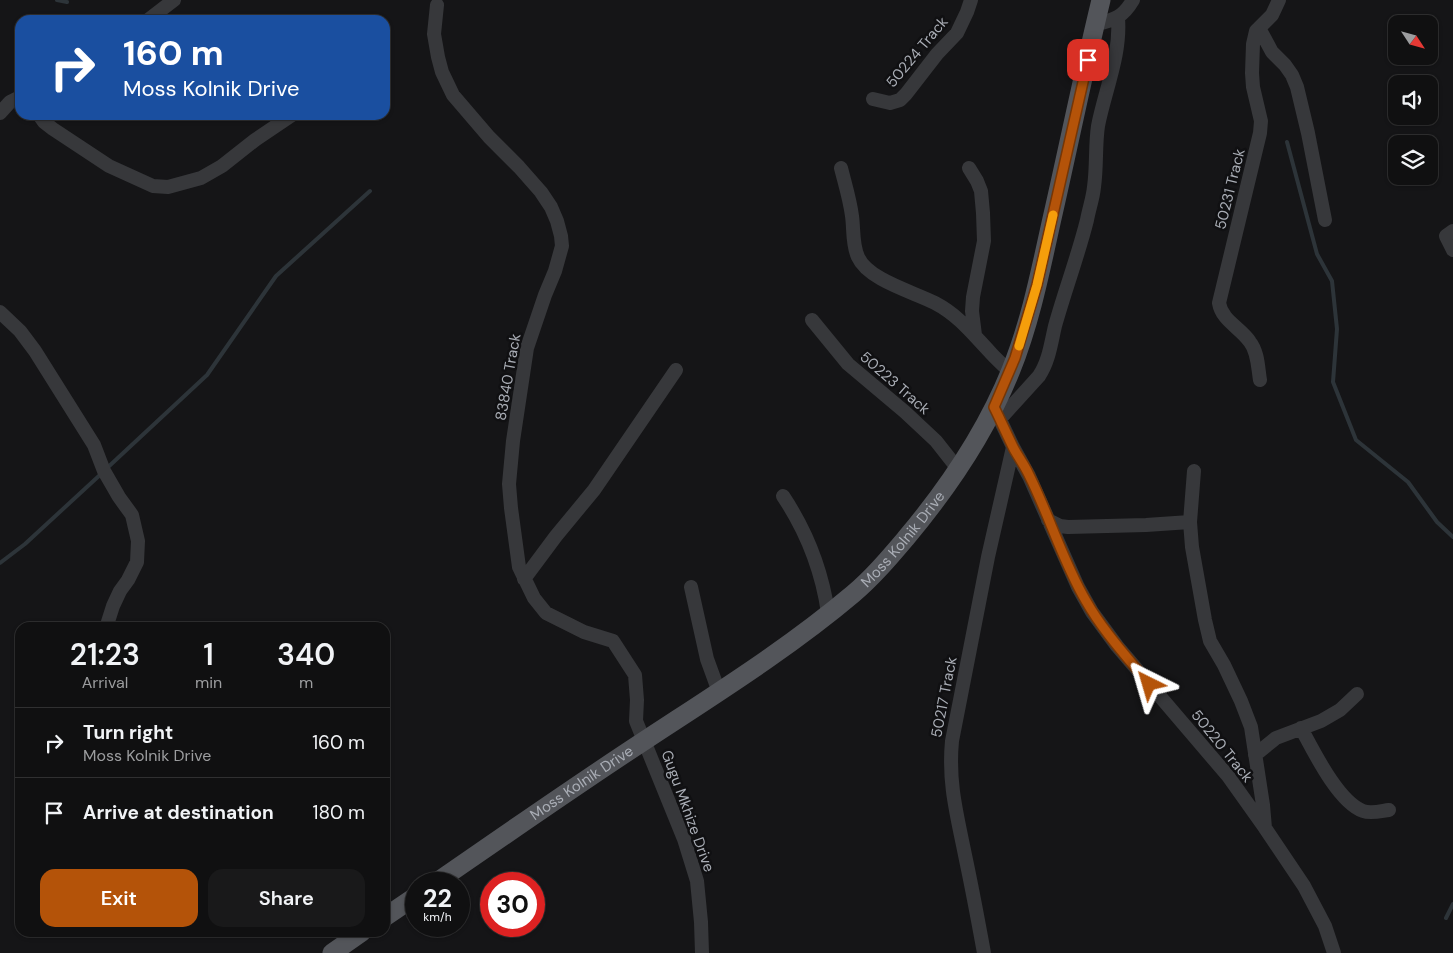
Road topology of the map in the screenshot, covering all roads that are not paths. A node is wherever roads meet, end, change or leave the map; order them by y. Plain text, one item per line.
1 (174, 0) edge
2 (971, 0) edge
3 (1134, 0) edge
4 (1280, 0) edge
5 (437, 5) dead end
6 (1098, 8) edge
7 (154, 15) edge
8 (1118, 18) junction
9 (1259, 28) junction
10 (873, 99) dead end
11 (10, 100) edge
12 (0, 113) edge
13 (43, 120) edge
14 (285, 120) edge
15 (841, 168) dead end
16 (969, 168) dead end
17 (1325, 220) dead end
18 (1450, 233) edge
19 (1453, 250) edge
20 (0, 312) edge
21 (812, 320) dead end
22 (976, 336) junction
23 (676, 370) dead end
24 (1010, 372) junction
25 (1260, 380) dead end
26 (997, 413) junction
27 (1013, 447) junction
28 (958, 469) junction
29 (1194, 471) dead end
30 (784, 496) dead end
31 (1048, 520) junction
32 (1190, 522) junction
33 (524, 579) junction
34 (691, 587) dead end
35 (828, 613) junction
36 (108, 622) edge
37 (719, 692) junction
38 (1357, 694) dead end
39 (1301, 728) junction
40 (645, 740) junction
41 (1255, 755) junction
42 (1389, 810) dead end
43 (1265, 828) junction
44 (452, 872) edge
45 (405, 903) edge
46 (390, 914) edge
47 (355, 937) edge
48 (1335, 951) edge
49 (332, 953) edge
50 (702, 953) edge
51 (984, 953) edge

1 - 7 street
2 - 10 street, 50224 Track
3 - 8 street
4 - 9 street, 50231 Track
5 - 33 street, 83840 Track
6 - 8 street
6 - 24 main road, Moss Kolnik Drive
8 - 26 street
9 - 17 street
9 - 25 street, 50231 Track
11 - 12 street
13 - 14 street
15 - 22 street
16 - 22 street
18 - 19 street
20 - 36 street
21 - 28 street, 50223 Track
22 - 24 street
23 - 33 street
24 - 26 main road, Moss Kolnik Drive
26 - 27 street, 50220 Track
26 - 28 main road, Moss Kolnik Drive
27 - 31 street, 50220 Track
27 - 51 street, 50217 Track
28 - 35 main road, Moss Kolnik Drive
29 - 32 street
30 - 35 street
31 - 32 street
31 - 43 street, 50220 Track
32 - 41 street
33 - 40 street, 83840 Track
34 - 37 street
35 - 37 main road, Moss Kolnik Drive
37 - 40 main road, Moss Kolnik Drive
38 - 39 street
39 - 41 street
39 - 42 street
40 - 44 main road, Moss Kolnik Drive
40 - 50 street, Gugu Mkhize Drive
41 - 43 street
43 - 48 street, 50220 Track
45 - 46 main road
47 - 49 main road

